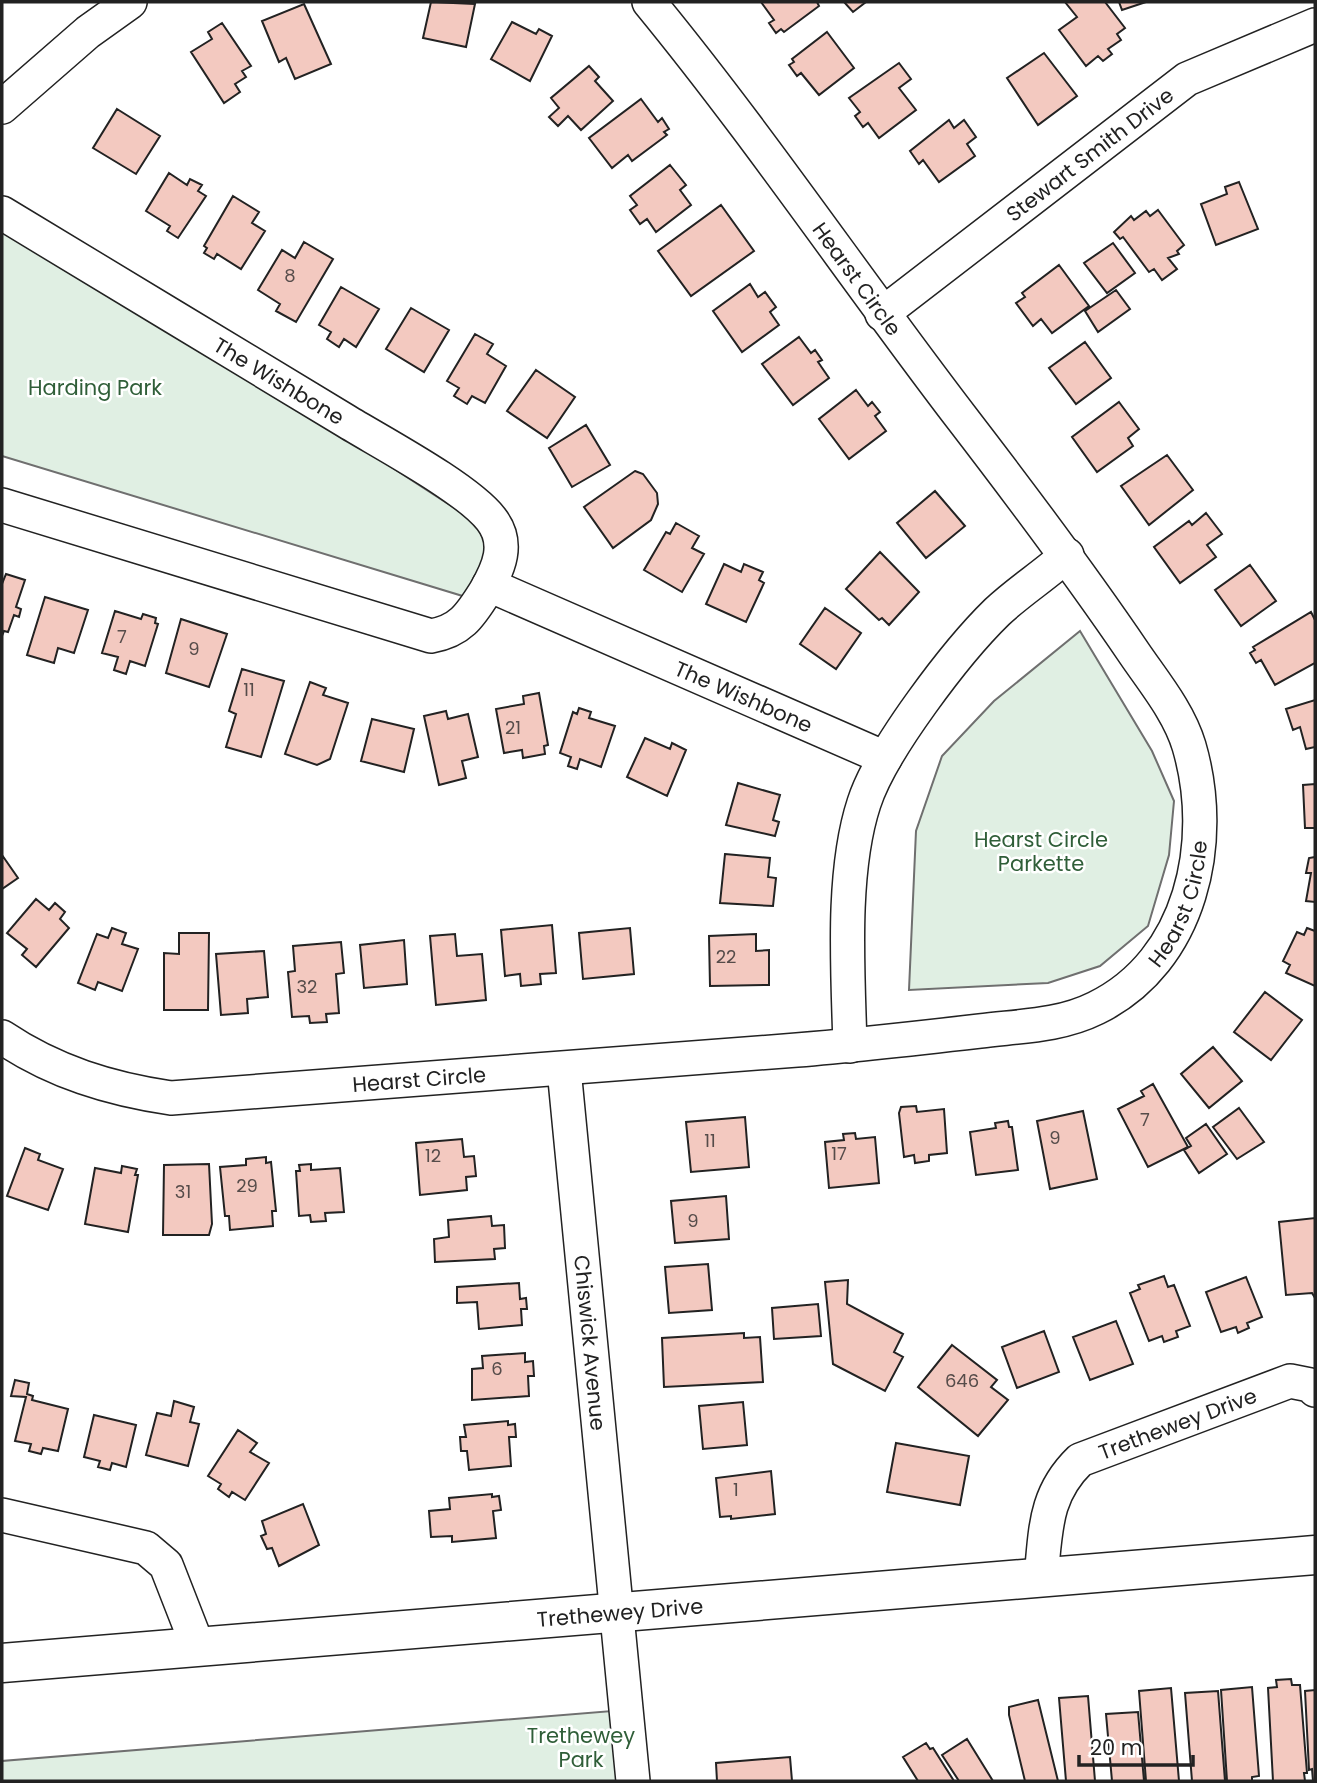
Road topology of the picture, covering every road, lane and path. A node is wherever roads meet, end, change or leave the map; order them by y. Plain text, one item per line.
1 (130, 2) edge
2 (649, 2) edge
3 (1315, 25) edge
4 (2, 107) edge
5 (2, 213) edge
6 (883, 314) junction
7 (2, 505) edge
8 (1068, 555) junction
9 (489, 585) junction
10 (885, 758) junction
11 (2, 1037) edge
12 (850, 1046) junction
13 (565, 1069) junction
14 (1315, 1390) edge
15 (2, 1515) edge
16 (1315, 1555) edge
17 (1041, 1577) junction
18 (619, 1615) junction
19 (198, 1647) junction
20 (2, 1663) edge
21 (633, 1781) edge

1 - 4 street
2 - 6 street, Hearst Circle
3 - 6 street, Stewart Smith Drive
5 - 9 street, The Wishbone
6 - 8 street, Hearst Circle
7 - 9 street, The Wishbone
8 - 10 street
8 - 12 street, Hearst Circle
9 - 10 street, The Wishbone
10 - 12 street
11 - 13 street, Hearst Circle
12 - 13 street, Hearst Circle
13 - 18 street, Chiswick Avenue
14 - 17 street, Trethewey Drive
15 - 19 street
16 - 17 main road, Trethewey Drive
17 - 18 main road, Trethewey Drive
18 - 19 main road, Trethewey Drive
18 - 21 street, Chiswick Avenue
19 - 20 main road, Trethewey Drive

